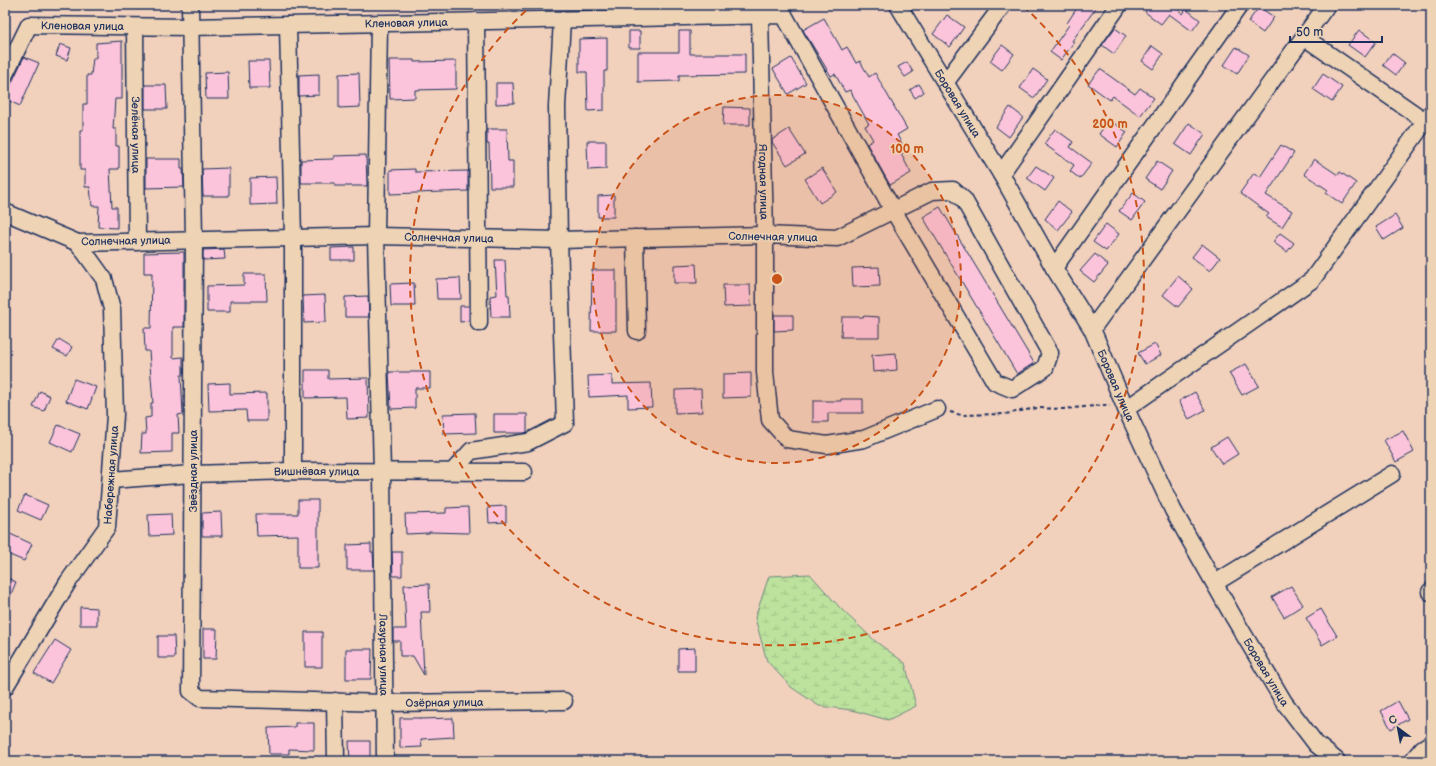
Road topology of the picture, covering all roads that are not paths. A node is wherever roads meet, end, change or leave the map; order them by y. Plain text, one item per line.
1 (190, 5) edge
2 (898, 5) edge
3 (1003, 5) edge
4 (1119, 5) edge
5 (1240, 5) edge
6 (1328, 5) edge
7 (760, 16) junction
8 (562, 20) junction
9 (476, 21) junction
10 (379, 23) junction
11 (288, 25) junction
12 (135, 27) junction
13 (190, 27) junction
14 (1304, 37) junction
15 (5, 74) edge
16 (945, 83) junction
17 (1428, 117) edge
18 (1001, 174) junction
19 (893, 210) junction
20 (5, 212) edge
21 (765, 235) junction
22 (376, 236) junction
23 (293, 238) junction
24 (478, 238) junction
25 (635, 238) junction
26 (194, 240) junction
27 (559, 240) junction
28 (137, 242) junction
29 (78, 243) junction
30 (1054, 268) junction
31 (479, 322) dead end
32 (1092, 329) junction
33 (637, 331) dead end
34 (937, 409) road end
35 (1126, 409) junction
36 (293, 471) junction
37 (382, 471) junction
38 (452, 471) junction
39 (524, 472) dead end
40 (192, 474) junction
41 (1392, 474) dead end
42 (111, 480) junction
43 (1215, 583) junction
44 (5, 687) edge
45 (200, 698) joint
46 (564, 700) dead end
47 (335, 701) junction
48 (385, 703) junction
49 (1431, 743) edge
50 (336, 761) edge
51 (385, 761) edge
52 (1337, 761) edge
53 (1412, 761) edge

1 - 13 street, Звёздная улица
2 - 16 street, Боровая улица
3 - 16 street
4 - 18 street
5 - 30 street
6 - 14 street
7 - 8 street, Кленовая улица
7 - 19 street, Кленовая улица
7 - 21 street, Ягодная улица
8 - 9 street, Кленовая улица
8 - 27 street
9 - 10 street, Кленовая улица
9 - 24 street
10 - 11 street, Кленовая улица
10 - 22 street, Лазурная улица
11 - 13 street, Кленовая улица
11 - 23 street
12 - 13 street, Кленовая улица
12 - 15 street, Кленовая улица
12 - 28 street, Зелёная улица
13 - 26 street, Звёздная улица
14 - 17 street
14 - 32 street
16 - 18 street, Боровая улица
17 - 35 street
18 - 30 street, Боровая улица
19 - 19 street, Солнечная улица
19 - 21 street, Солнечная улица
20 - 29 street, Солнечная улица
21 - 25 street, Солнечная улица
21 - 34 street, Ягодная улица
22 - 23 street, Солнечная улица
22 - 24 street, Солнечная улица
22 - 37 street, Лазурная улица
23 - 26 street, Солнечная улица
23 - 36 street
24 - 27 street, Солнечная улица
24 - 31 street
25 - 27 street, Солнечная улица
25 - 33 street
26 - 28 street, Солнечная улица
26 - 40 street, Звёздная улица
27 - 38 street
28 - 29 street, Солнечная улица
29 - 42 street, Набережная улица
30 - 32 street, Боровая улица
32 - 35 street, Боровая улица
35 - 43 street, Боровая улица
36 - 37 street, Вишнёвая улица
36 - 40 street, Вишнёвая улица
37 - 38 street, Вишнёвая улица
37 - 48 street, Лазурная улица
38 - 39 street, Вишнёвая улица
40 - 42 street, Вишнёвая улица
40 - 45 street, Звёздная улица
41 - 43 street
42 - 44 street, Набережная улица
43 - 52 street, Боровая улица
45 - 47 street, Лазурная улица
46 - 48 street, Озёрная улица
47 - 48 street, Лазурная улица
47 - 50 street
48 - 51 street
49 - 53 street

